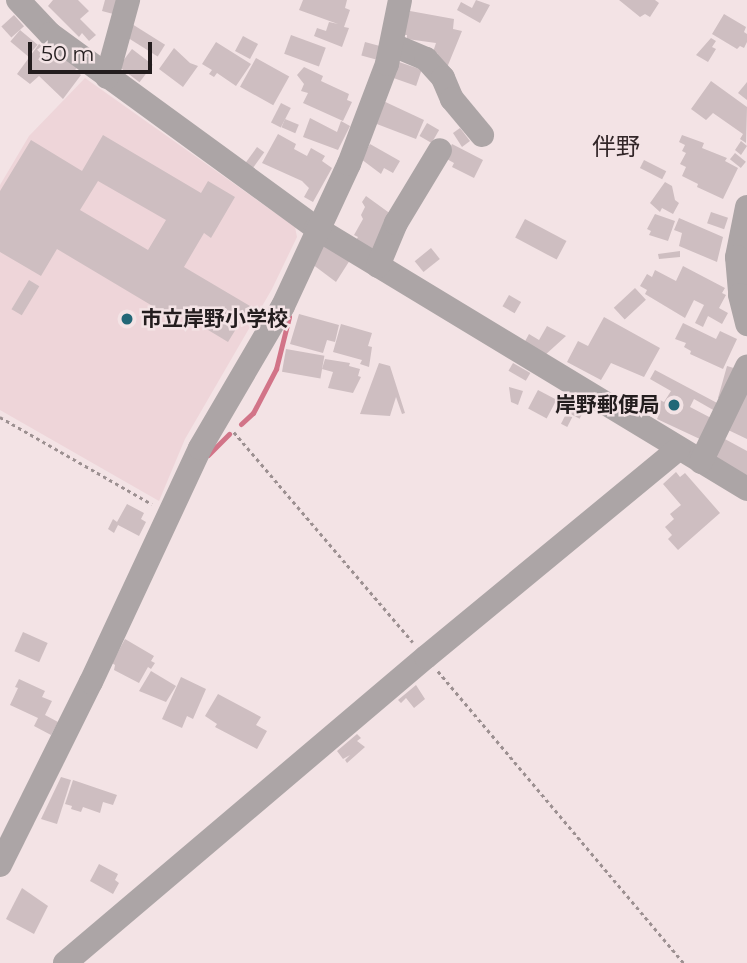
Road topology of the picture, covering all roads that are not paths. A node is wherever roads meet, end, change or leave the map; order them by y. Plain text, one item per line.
1 (18, 0) edge
2 (128, 0) edge
3 (408, 2) edge
4 (393, 44) junction
5 (107, 77) junction
6 (482, 135) dead end
7 (440, 150) dead end
8 (747, 206) edge
9 (316, 228) junction
10 (378, 266) junction
11 (742, 276) edge
12 (747, 324) edge
13 (747, 366) edge
14 (678, 449) junction
15 (701, 462) junction
16 (747, 489) edge
17 (0, 865) edge
18 (65, 963) edge

1 - 5 street
2 - 5 street
3 - 4 street
4 - 6 street
4 - 9 street
5 - 9 street
7 - 10 street
8 - 11 street
9 - 10 street
9 - 17 street
10 - 14 street
11 - 12 street
13 - 15 street
14 - 15 street
14 - 18 street
15 - 16 street

